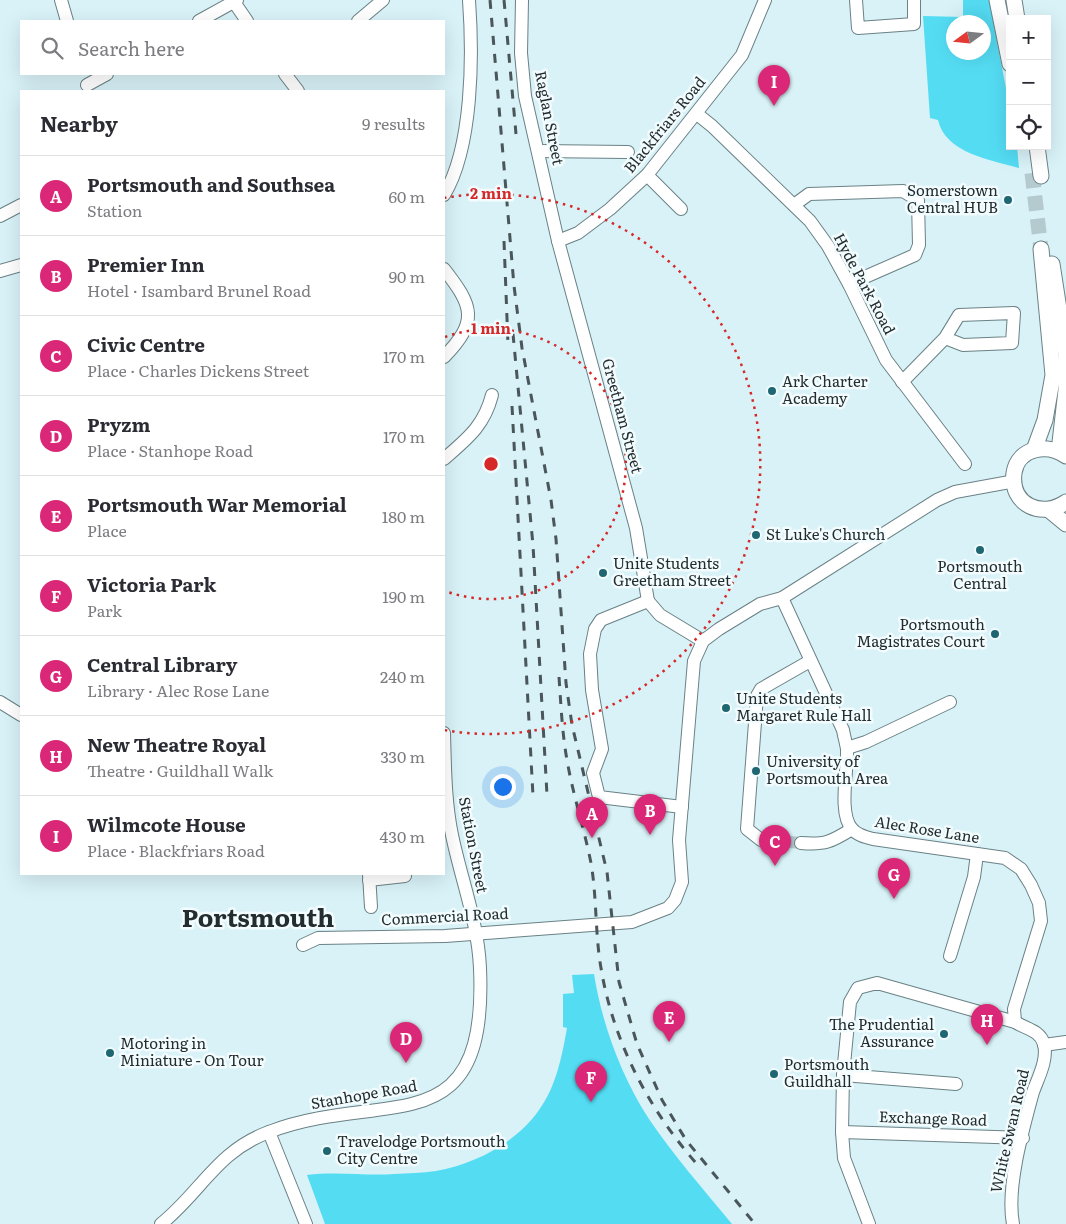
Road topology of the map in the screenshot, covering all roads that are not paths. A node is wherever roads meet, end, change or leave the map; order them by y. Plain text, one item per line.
1 (61, 0) edge
2 (469, 0) edge
3 (522, 0) edge
4 (764, 0) edge
5 (856, 0) edge
6 (914, 0) edge
7 (997, 0) edge
8 (1014, 0) edge
9 (235, 1) edge
10 (377, 2) edge
11 (1016, 15) edge
12 (67, 20) edge
13 (202, 20) edge
14 (246, 20) edge
15 (359, 20) edge
16 (1009, 60) edge
17 (105, 75) edge
18 (87, 83) edge
19 (697, 114) junction
20 (1028, 150) edge
21 (1037, 150) edge
22 (538, 151) junction
23 (628, 152) dead end
24 (647, 175) junction
25 (445, 192) edge
26 (794, 205) junction
27 (20, 206) edge
28 (681, 209) dead end
29 (0, 216) edge
30 (558, 240) junction
31 (20, 265) edge
32 (445, 270) edge
33 (0, 271) edge
34 (848, 284) junction
35 (945, 338) junction
36 (1066, 355) edge
37 (445, 356) edge
38 (902, 382) junction
39 (492, 394) dead end
40 (1034, 450) junction
41 (1062, 453) edge
42 (445, 458) edge
43 (964, 464) dead end
44 (1015, 481) junction
45 (1066, 502) edge
46 (1049, 510) junction
47 (1066, 524) edge
48 (782, 598) junction
49 (648, 601) junction
50 (703, 641) junction
51 (810, 662) junction
52 (0, 702) edge
53 (950, 702) dead end
54 (20, 714) edge
55 (847, 748) junction
56 (445, 770) edge
57 (682, 807) junction
58 (446, 808) edge
59 (852, 829) junction
60 (769, 840) tunnel mouth
61 (800, 843) tunnel mouth
62 (977, 854) junction
63 (405, 876) dead end
64 (369, 877) edge
65 (371, 908) dead end
66 (477, 932) junction
67 (303, 946) dead end
68 (950, 956) dead end
69 (1015, 1022) junction
70 (1066, 1042) edge
71 (1044, 1044) junction
72 (843, 1075) junction
73 (956, 1084) dead end
74 (269, 1132) junction
75 (842, 1132) junction
76 (1023, 1138) junction
77 (161, 1224) edge
78 (306, 1224) edge
79 (869, 1224) edge
80 (1013, 1224) edge

1 - 12 street
2 - 25 street
3 - 22 street, Raglan Street
4 - 19 street, Blackfriars Road
5 - 6 street
7 - 16 main road
8 - 11 main road
9 - 13 street
9 - 14 street
10 - 15 street
17 - 18 street
19 - 24 street, Blackfriars Road
19 - 26 street, Hyde Park Road
20 - 21 main road
22 - 23 street
22 - 30 street, Raglan Street
24 - 28 street
24 - 30 street, Blackfriars Road
26 - 34 street, Hyde Park Road
26 - 34 street
27 - 29 street
30 - 49 street, Greetham Street
31 - 33 street
32 - 37 street
34 - 38 street, Hyde Park Road
35 - 35 street
35 - 38 street
36 - 40 main road
36 - 41 main road
38 - 43 street, Hyde Park Road
39 - 42 street
40 - 41 main road
40 - 44 main road
44 - 46 main road
44 - 48 street
45 - 46 main road
46 - 47 main road
48 - 50 street
48 - 51 street, Alec Rose Lane
49 - 50 street
49 - 57 street
50 - 57 street, Commercial Road
51 - 55 street, Alec Rose Lane
51 - 60 street
52 - 54 street
53 - 55 street
55 - 59 street, Alec Rose Lane
56 - 58 street, Station Street
57 - 66 street, Commercial Road
58 - 66 street, Station Street
59 - 61 street
59 - 62 street, Alec Rose Lane
62 - 68 street
62 - 69 street, Alec Rose Lane
63 - 64 street
64 - 65 street
66 - 67 street, Commercial Road
66 - 74 street, Stanhope Road
69 - 71 street
69 - 72 street
70 - 71 street
71 - 76 street, White Swan Road
72 - 73 street
72 - 75 street
74 - 77 street, Stanhope Road
74 - 78 street
75 - 76 street, Exchange Road
75 - 79 street
76 - 80 street, White Swan Road

